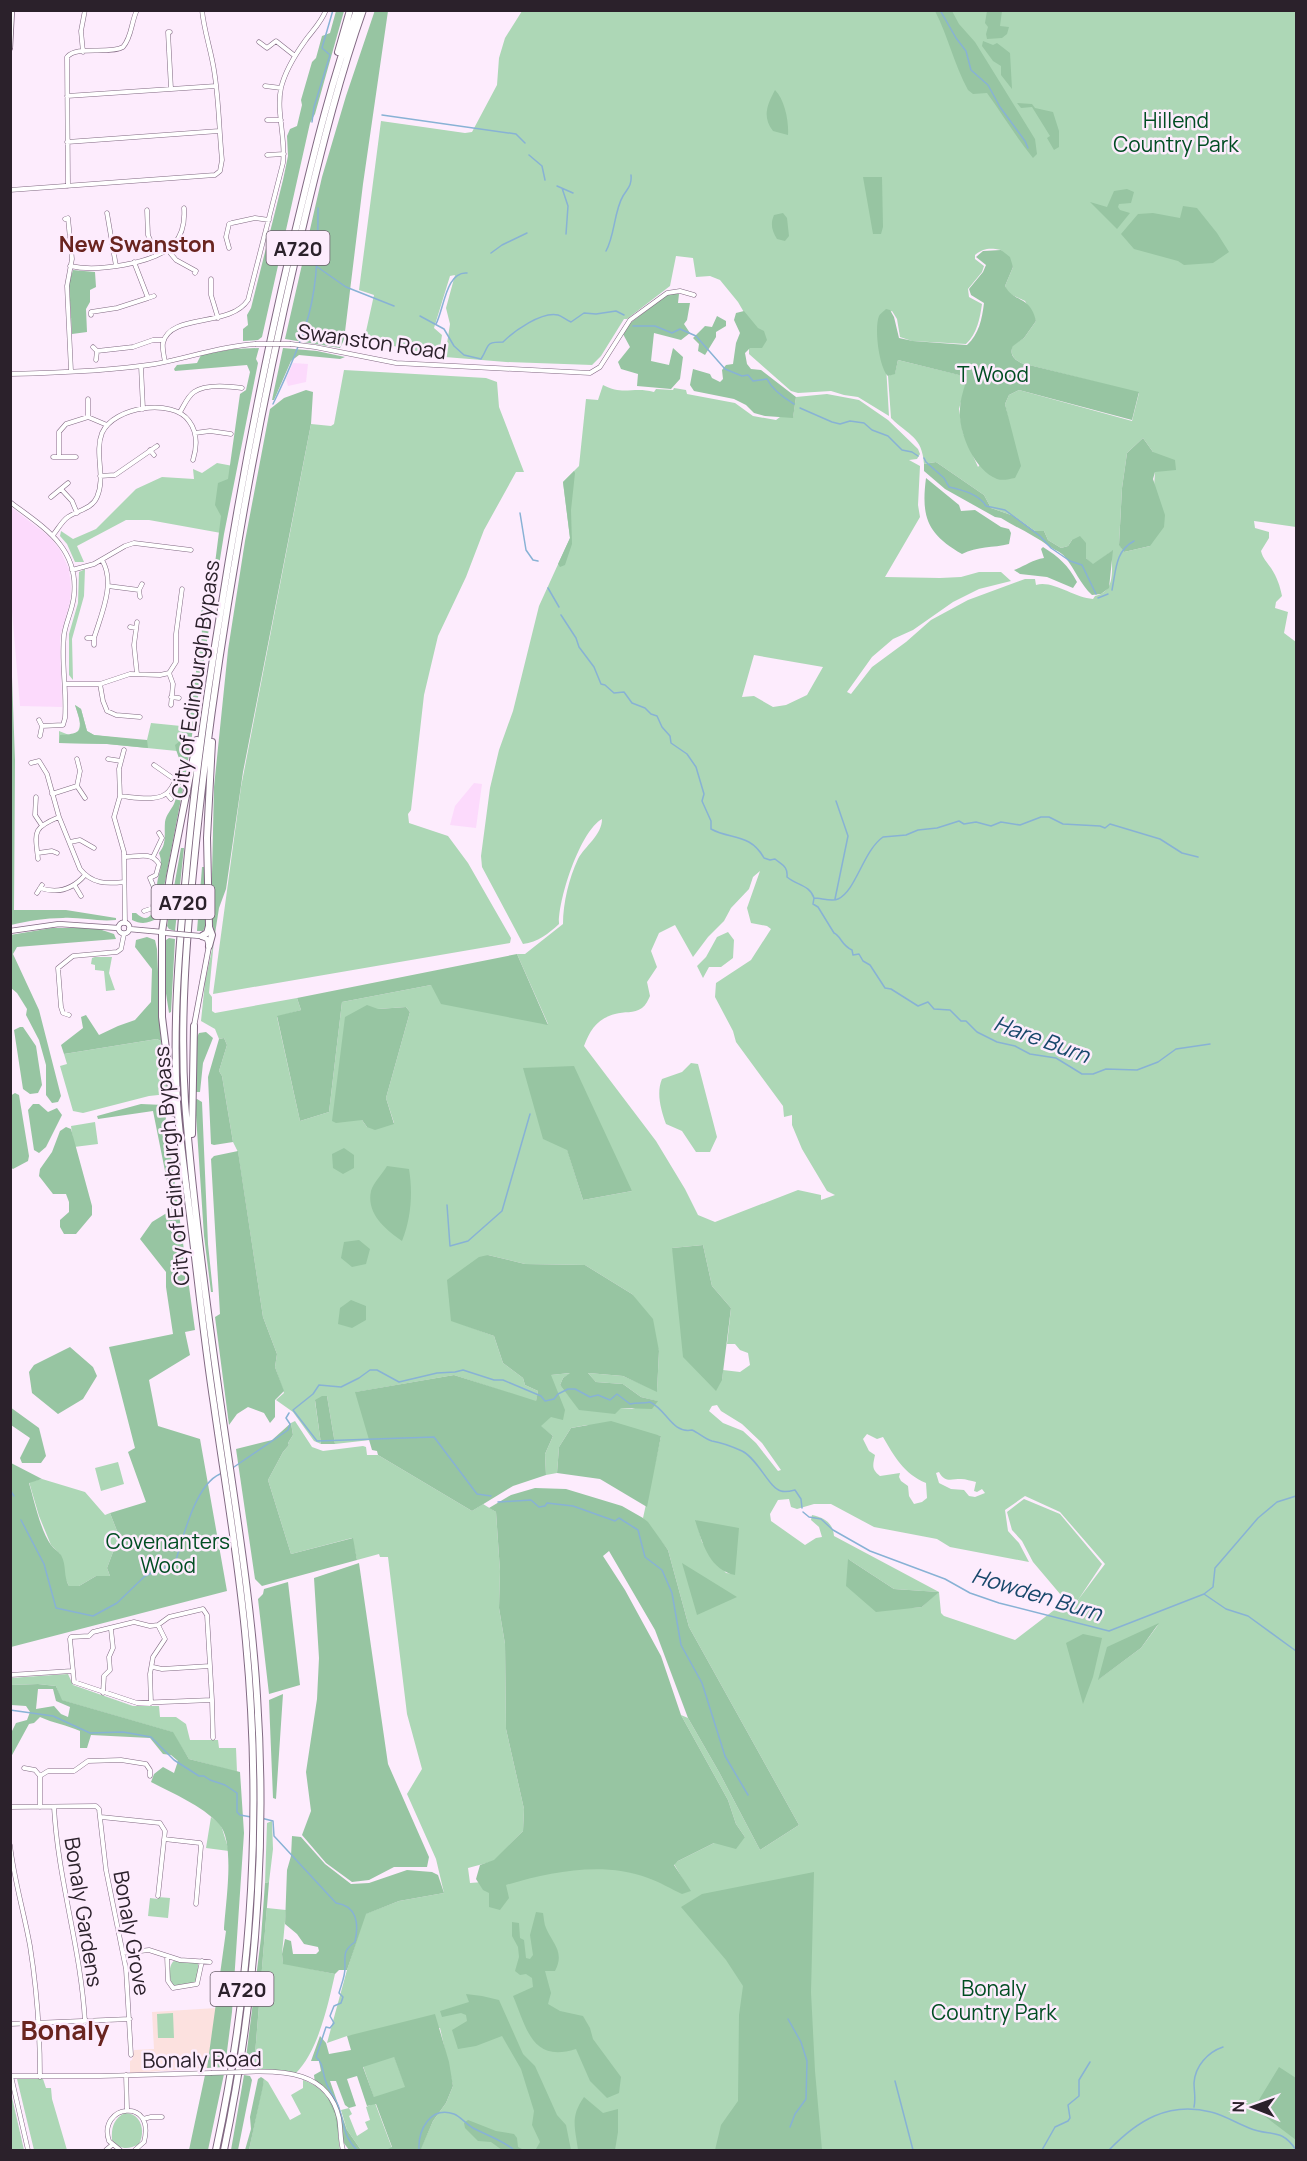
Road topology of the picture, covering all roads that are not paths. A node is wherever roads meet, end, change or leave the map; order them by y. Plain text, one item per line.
1 (12, 10) edge
2 (85, 10) edge
3 (137, 10) edge
4 (202, 10) edge
5 (326, 10) edge
6 (350, 10) edge
7 (357, 10) edge
8 (365, 10) edge
9 (170, 32) dead end
10 (259, 42) dead end
11 (10, 48) edge
12 (83, 52) junction
13 (295, 56) junction
14 (216, 86) junction
15 (265, 86) dead end
16 (281, 88) junction
17 (171, 89) junction
18 (67, 96) junction
19 (267, 120) dead end
20 (281, 120) junction
21 (219, 131) junction
22 (318, 138) junction
23 (67, 142) junction
24 (284, 154) junction
25 (267, 155) dead end
26 (68, 186) junction
27 (10, 190) edge
28 (185, 210) dead end
29 (148, 211) dead end
30 (108, 215) dead end
31 (65, 219) dead end
32 (269, 220) junction
33 (229, 248) dead end
34 (168, 249) junction
35 (156, 254) junction
36 (134, 262) junction
37 (70, 266) junction
38 (116, 266) junction
39 (195, 273) dead end
40 (211, 279) dead end
41 (694, 295) dead end
42 (154, 296) dead end
43 (148, 298) junction
44 (91, 315) dead end
45 (218, 318) junction
46 (164, 339) junction
47 (96, 360) dead end
48 (165, 362) junction
49 (141, 366) junction
50 (71, 371) junction
51 (10, 374) edge
52 (238, 390) dead end
53 (88, 399) dead end
54 (143, 409) junction
55 (180, 412) junction
56 (88, 417) junction
57 (106, 425) junction
58 (195, 433) junction
59 (225, 439) dead end
60 (157, 446) dead end
61 (150, 450) junction
62 (154, 455) dead end
63 (53, 457) dead end
64 (59, 457) junction
65 (76, 457) dead end
66 (193, 460) dead end
67 (100, 476) junction
68 (68, 483) dead end
69 (61, 489) junction
70 (51, 497) dead end
71 (10, 502) edge
72 (77, 513) junction
73 (53, 534) junction
74 (185, 557) dead end
75 (102, 560) junction
76 (72, 570) junction
77 (142, 584) dead end
78 (108, 586) junction
79 (182, 589) dead end
80 (138, 590) junction
81 (140, 597) dead end
82 (137, 622) dead end
83 (130, 627) dead end
84 (136, 628) junction
85 (87, 638) dead end
86 (94, 638) junction
87 (94, 645) dead end
88 (169, 673) junction
89 (137, 674) junction
90 (213, 676) junction
91 (64, 684) junction
92 (100, 684) junction
93 (171, 697) junction
94 (179, 698) dead end
95 (171, 705) dead end
96 (140, 717) dead end
97 (39, 720) dead end
98 (42, 726) junction
99 (40, 736) dead end
100 (124, 750) dead end
101 (77, 759) dead end
102 (108, 759) dead end
103 (121, 761) junction
104 (31, 763) dead end
105 (154, 765) dead end
106 (179, 774) dead end
107 (174, 779) junction
108 (77, 786) junction
109 (52, 794) junction
110 (167, 794) junction
111 (120, 796) junction
112 (36, 797) dead end
113 (85, 798) dead end
114 (171, 799) dead end
115 (59, 817) junction
116 (41, 824) junction
117 (159, 833) dead end
118 (70, 842) junction
119 (94, 848) dead end
120 (38, 853) junction
121 (57, 853) dead end
122 (124, 857) junction
123 (153, 857) junction
124 (38, 859) dead end
125 (85, 875) junction
126 (124, 882) junction
127 (75, 886) junction
128 (37, 893) dead end
129 (81, 896) dead end
130 (144, 911) dead end
131 (125, 923) junction
132 (209, 926) junction
133 (118, 928) junction
134 (129, 929) junction
135 (10, 931) edge
136 (164, 932) junction
137 (124, 934) junction
138 (201, 936) junction
139 (209, 946) junction
140 (61, 1007) junction
141 (55, 1009) dead end
142 (69, 1015) dead end
143 (194, 1026) joint
144 (186, 1188) junction
145 (195, 1200) junction
146 (158, 1625) junction
147 (111, 1629) junction
148 (210, 1666) junction
149 (153, 1667) junction
150 (72, 1671) junction
151 (10, 1675) edge
152 (103, 1692) junction
153 (212, 1700) junction
154 (151, 1703) junction
155 (213, 1738) dead end
156 (24, 1768) dead end
157 (40, 1776) junction
158 (150, 1776) dead end
159 (10, 1806) edge
160 (40, 1807) junction
161 (54, 1807) junction
162 (257, 1808) junction
163 (101, 1817) junction
164 (257, 1826) junction
165 (164, 1839) junction
166 (10, 1845) edge
167 (158, 1896) dead end
168 (196, 1904) dead end
169 (123, 1953) junction
170 (167, 1956) junction
171 (202, 1961) junction
172 (210, 1962) dead end
173 (130, 2019) junction
174 (85, 2022) junction
175 (10, 2024) edge
176 (39, 2024) junction
177 (131, 2055) dead end
178 (126, 2075) junction
179 (11, 2076) edge
180 (40, 2077) junction
181 (127, 2109) junction
182 (162, 2116) dead end
183 (143, 2119) junction
184 (112, 2145) junction
185 (141, 2146) junction
186 (28, 2151) edge
187 (106, 2151) edge
188 (120, 2151) edge
189 (135, 2151) edge
190 (145, 2151) edge
191 (216, 2151) edge
192 (224, 2151) edge
193 (343, 2151) edge

1 - 11 street
2 - 12 street
3 - 12 street
4 - 14 street
5 - 13 street
6 - 22 highway
7 - 22 highway, City of Edinburgh Bypass / A720
8 - 90 highway, City of Edinburgh Bypass / A720
9 - 17 street
10 - 13 street
12 - 18 street
13 - 16 street
14 - 17 street
14 - 21 street
15 - 16 street
16 - 20 street
17 - 18 street
18 - 23 street
19 - 20 street
20 - 24 street
21 - 23 street
21 - 26 street
22 - 90 highway, City of Edinburgh Bypass / A720
23 - 26 street
24 - 25 street
24 - 32 street
26 - 27 street
28 - 34 street
29 - 35 street
30 - 38 street
31 - 37 street
32 - 33 street
32 - 45 street
34 - 35 street
34 - 39 street
35 - 36 street
36 - 38 street
36 - 43 street
37 - 38 street
37 - 50 street
40 - 45 street
41 - 48 street, Swanston Road, bridge
42 - 43 street
43 - 44 street
45 - 46 street
46 - 47 street
46 - 48 street
48 - 49 street, Swanston Road
49 - 50 street, Swanston Road
49 - 54 street
50 - 51 street, Swanston Road
52 - 55 street
53 - 56 street
54 - 55 street
54 - 57 street
55 - 58 street
56 - 57 street
56 - 64 street
57 - 67 street
58 - 59 street
58 - 66 street
60 - 61 street
61 - 62 street
61 - 67 street
63 - 64 street
64 - 65 street
67 - 72 street
68 - 69 street
69 - 70 street
69 - 72 street
71 - 73 street
72 - 73 street
73 - 76 street
74 - 75 street
75 - 76 street
75 - 78 street
76 - 91 street
77 - 80 street
78 - 80 street
78 - 86 street
79 - 88 street
80 - 81 street
82 - 84 street
83 - 84 street
84 - 89 street
85 - 86 street
86 - 87 street
88 - 89 street
88 - 93 street
89 - 92 street
90 - 132 highway
90 - 136 highway
90 - 144 highway, City of Edinburgh Bypass / A720
90 - 145 highway, City of Edinburgh Bypass / A720
91 - 92 street
91 - 98 street
92 - 96 street
93 - 94 street
93 - 95 street
97 - 98 street
98 - 99 street
100 - 103 street
101 - 108 street
102 - 103 street
103 - 111 street
104 - 109 street
105 - 107 street
106 - 107 street
107 - 110 street
108 - 109 street
108 - 113 street
109 - 115 street
110 - 111 street
110 - 114 street
111 - 122 street
112 - 116 street
115 - 116 street
115 - 118 street
116 - 120 street
117 - 123 street
118 - 119 street
118 - 125 street
120 - 121 street
120 - 124 street
122 - 123 street
122 - 126 street
123 - 130 street
125 - 126 street
125 - 127 street
126 - 131 street
127 - 128 street
127 - 129 street
131 - 133 street
131 - 134 street
132 - 138 highway
132 - 139 highway
133 - 135 street
133 - 137 street
134 - 136 street
134 - 137 street
136 - 138 street, bridge
136 - 144 highway
137 - 140 street
138 - 139 street
139 - 143 street
140 - 141 street
140 - 142 street
143 - 145 highway
144 - 162 highway, City of Edinburgh Bypass / A720
145 - 162 highway, City of Edinburgh Bypass / A720
146 - 147 street
146 - 148 street
146 - 149 street
147 - 150 street
147 - 152 street
148 - 149 street
148 - 153 street
149 - 154 street
150 - 151 street
150 - 152 street
152 - 154 street
153 - 154 street
153 - 155 street
156 - 157 street
157 - 158 street
157 - 160 street
159 - 160 street
160 - 161 street
161 - 163 street
161 - 174 street, Bonaly Gardens
162 - 164 highway, City of Edinburgh Bypass / A720
163 - 165 street
163 - 169 street, Bonaly Grove
164 - 191 highway, City of Edinburgh Bypass / A720
164 - 192 highway, City of Edinburgh Bypass / A720
165 - 167 street
165 - 168 street
166 - 176 street
169 - 170 street
169 - 173 street, Bonaly Grove
170 - 171 street
170 - 171 street
171 - 172 street
173 - 174 street
173 - 177 street, Bonaly Grove
174 - 176 street
175 - 176 street
176 - 180 street
178 - 180 street, Bonaly Road
178 - 181 street
178 - 193 street, Bonaly Road, bridge
179 - 180 street, Bonaly Road
179 - 186 street
181 - 183 street
181 - 184 street
182 - 183 street
183 - 185 street
184 - 187 street
184 - 188 street
185 - 189 street
185 - 190 street

